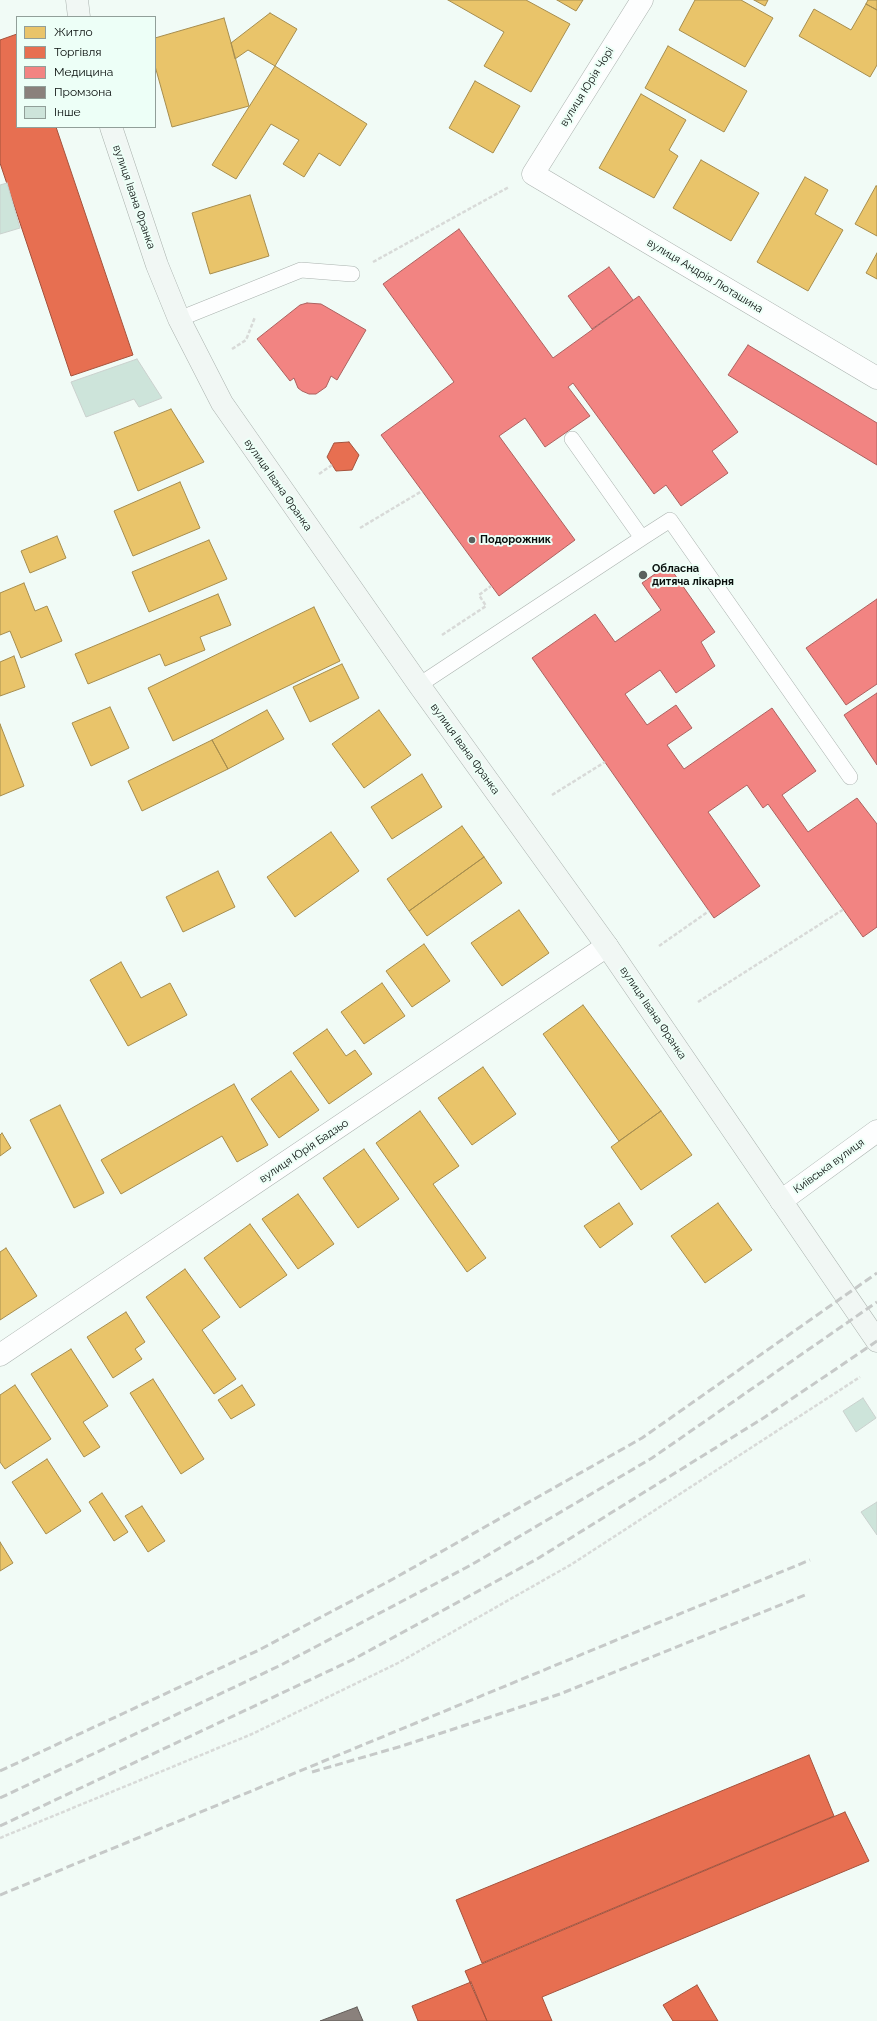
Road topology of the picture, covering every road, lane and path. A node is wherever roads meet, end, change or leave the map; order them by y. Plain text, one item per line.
1 (77, 0) edge
2 (642, 0) edge
3 (79, 16) edge
4 (111, 128) edge
5 (532, 174) junction
6 (352, 274) joint
7 (179, 319) junction
8 (877, 378) edge
9 (572, 439) dead end
10 (332, 465) dead end
11 (319, 474) dead end
12 (422, 491) dead end
13 (360, 528) dead end
14 (642, 538) junction
15 (491, 586) dead end
16 (442, 635) dead end
17 (419, 685) junction
18 (605, 762) dead end
19 (850, 777) dead end
20 (552, 795) dead end
21 (844, 909) dead end
22 (709, 911) dead end
23 (607, 946) junction
24 (659, 946) dead end
25 (698, 1002) dead end
26 (877, 1132) edge
27 (781, 1201) junction
28 (877, 1341) edge
29 (0, 1355) edge
30 (860, 1377) dead end
31 (0, 1838) edge

1 - 3 main road
2 - 5 street, вулиця Юрія Чорі
4 - 7 main road, вулиця Івана Франка
5 - 6 path
5 - 8 street, вулиця Андрія Люташина
6 - 7 lane
7 - 17 main road, вулиця Івана Франка
9 - 14 lane
10 - 11 path
12 - 13 path
14 - 17 lane
14 - 19 lane
15 - 16 path
17 - 23 main road, вулиця Івана Франка
18 - 20 path
21 - 25 path
22 - 24 path
23 - 27 main road, вулиця Івана Франка
23 - 29 street, вулиця Юрія Бадзьо
26 - 27 street, Київська вулиця
27 - 28 main road, вулиця Івана Франка
30 - 31 path

